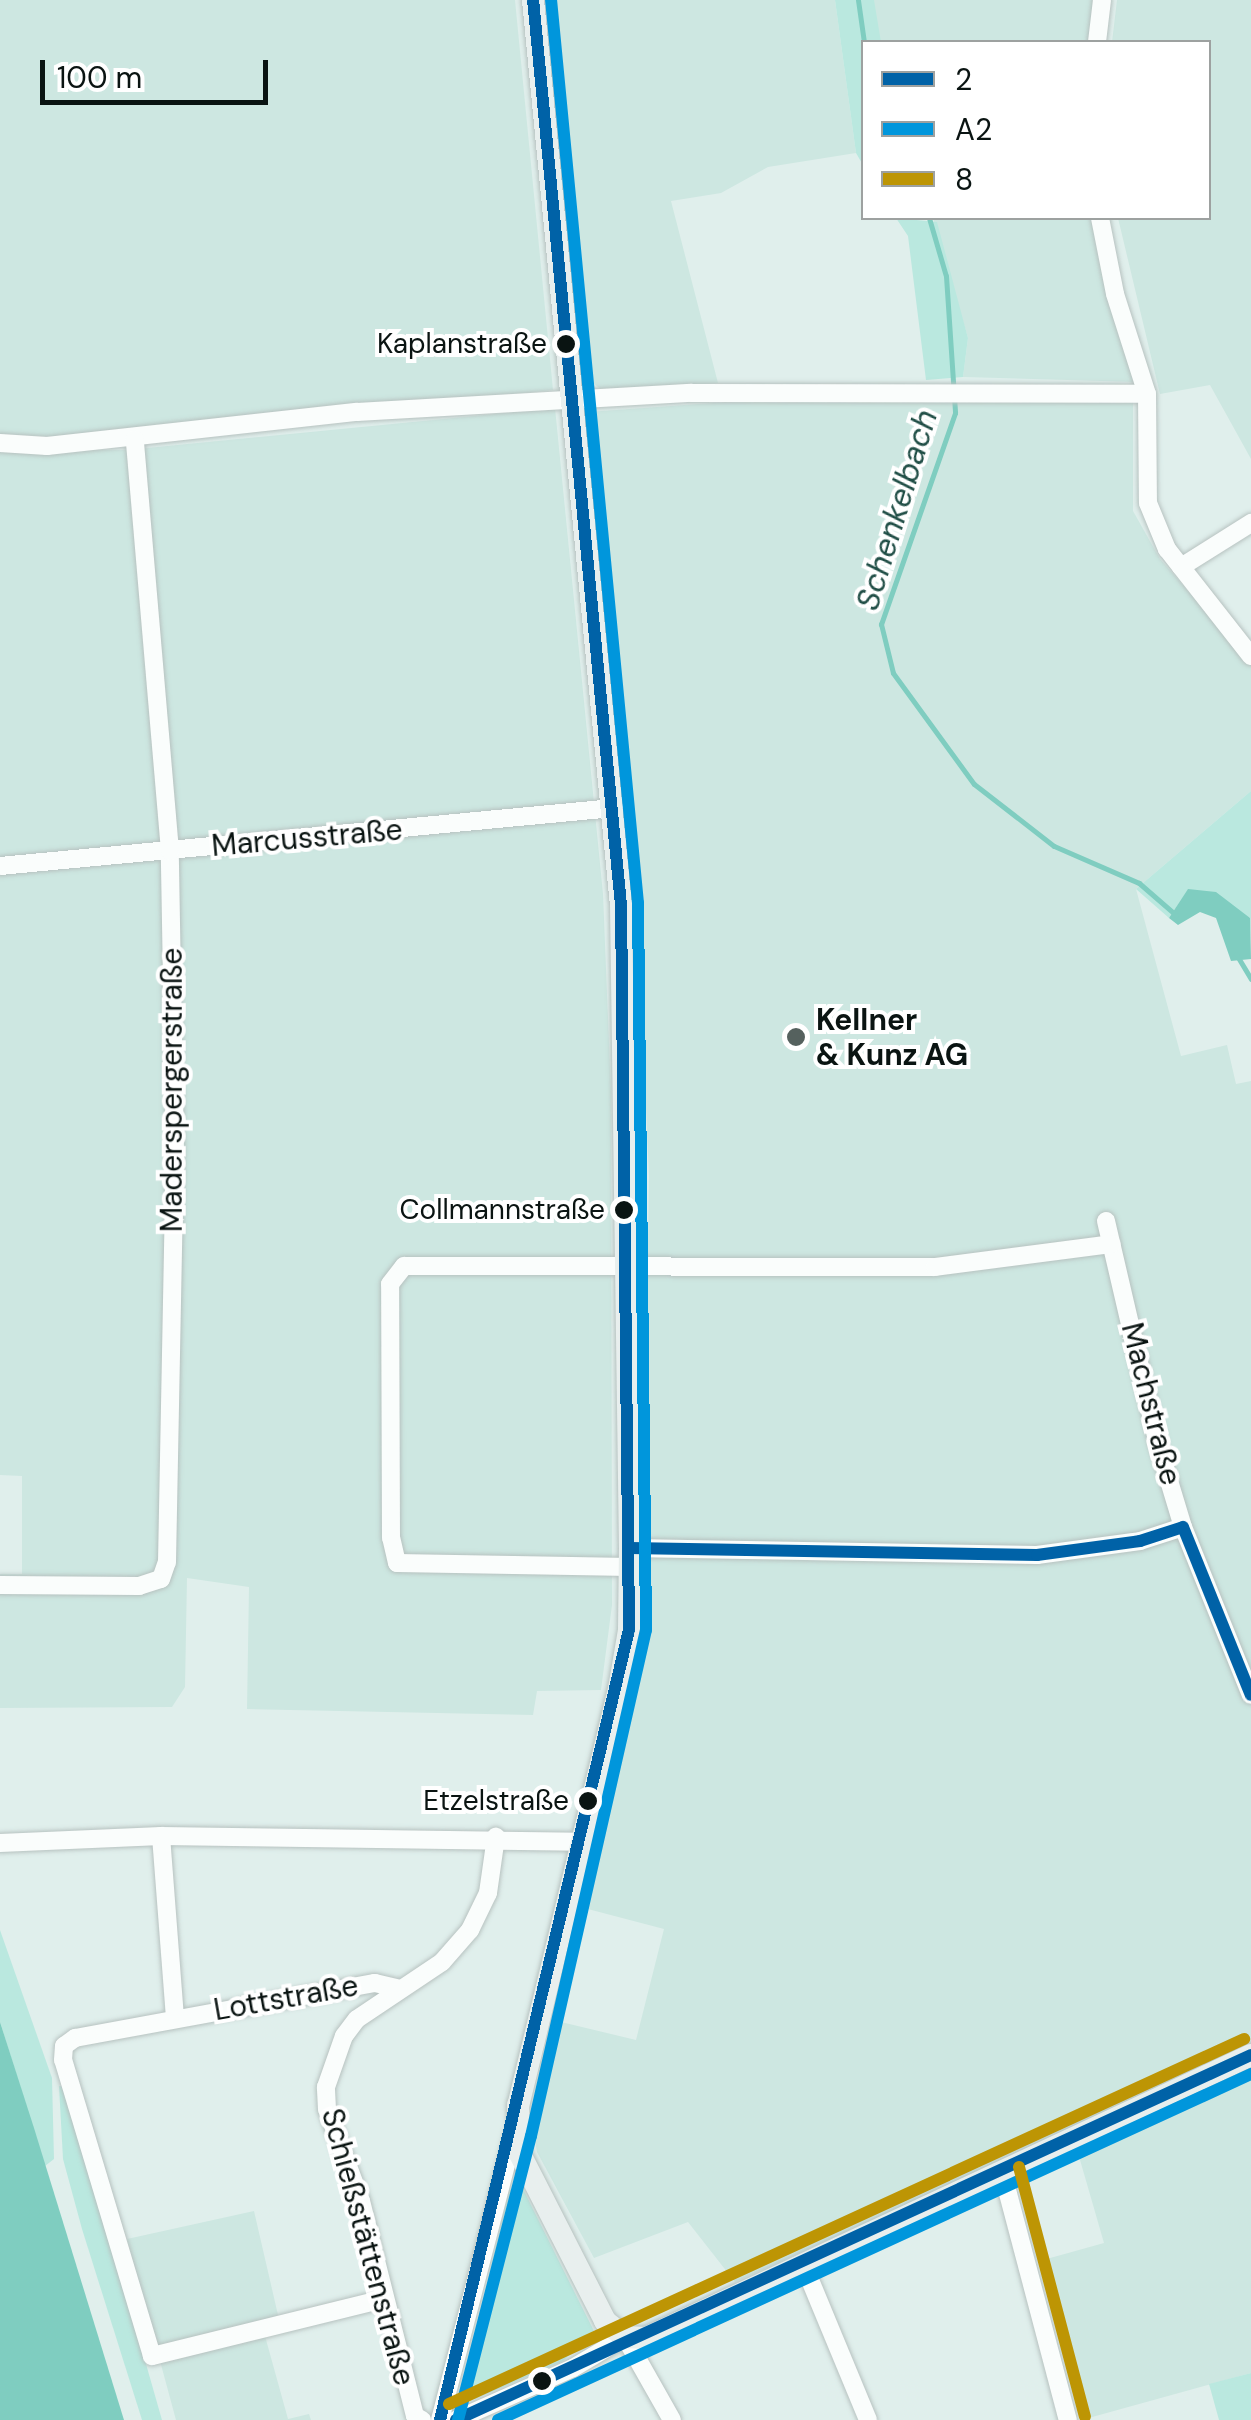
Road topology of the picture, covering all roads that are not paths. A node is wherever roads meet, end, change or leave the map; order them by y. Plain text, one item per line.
1 (533, 0) edge
2 (1102, 0) edge
3 (1097, 40) edge
4 (1100, 220) edge
5 (1147, 394) junction
6 (575, 400) junction
7 (134, 439) junction
8 (0, 442) edge
9 (1251, 523) edge
10 (1181, 567) junction
11 (1251, 656) edge
12 (614, 808) junction
13 (170, 850) junction
14 (0, 866) edge
15 (1106, 1221) dead end
16 (1112, 1244) junction
17 (628, 1267) junction
18 (1183, 1527) junction
19 (630, 1558) junction
20 (0, 1584) edge
21 (1251, 1695) edge
22 (161, 1836) junction
23 (496, 1838) junction
24 (581, 1842) junction
25 (0, 1844) edge
26 (397, 1988) junction
27 (175, 2018) junction
28 (1251, 2055) edge
29 (514, 2132) junction
30 (1002, 2171) junction
31 (803, 2263) junction
32 (384, 2299) junction
33 (624, 2337) junction
34 (422, 2420) edge
35 (440, 2420) edge
36 (456, 2420) edge
37 (672, 2420) edge
38 (868, 2420) edge
39 (1068, 2420) edge

1 - 6 main road
2 - 3 street
4 - 5 street
5 - 6 street
5 - 10 street
6 - 7 street
6 - 12 main road
7 - 8 street
7 - 13 street, Maderspergerstraße
9 - 10 street
10 - 11 street
12 - 13 street, Marcusstraße
12 - 17 main road
13 - 14 street, Marcusstraße
13 - 20 street, Maderspergerstraße
15 - 16 street, Machstraße
16 - 17 street
16 - 18 street, Machstraße
17 - 19 main road
17 - 19 street
18 - 19 street
18 - 21 street, Machstraße
19 - 24 main road
22 - 23 street
22 - 25 street
22 - 27 street, Lottstraße
23 - 24 street
23 - 26 street, Schießstättenstraße
24 - 29 main road
26 - 27 street, Lottstraße
26 - 32 street, Schießstättenstraße
27 - 32 street, Lottstraße
28 - 30 main road
29 - 33 main road
29 - 35 street
30 - 31 main road
30 - 39 street
31 - 33 main road
31 - 38 street
32 - 34 street, Schießstättenstraße
33 - 36 street
33 - 37 street

